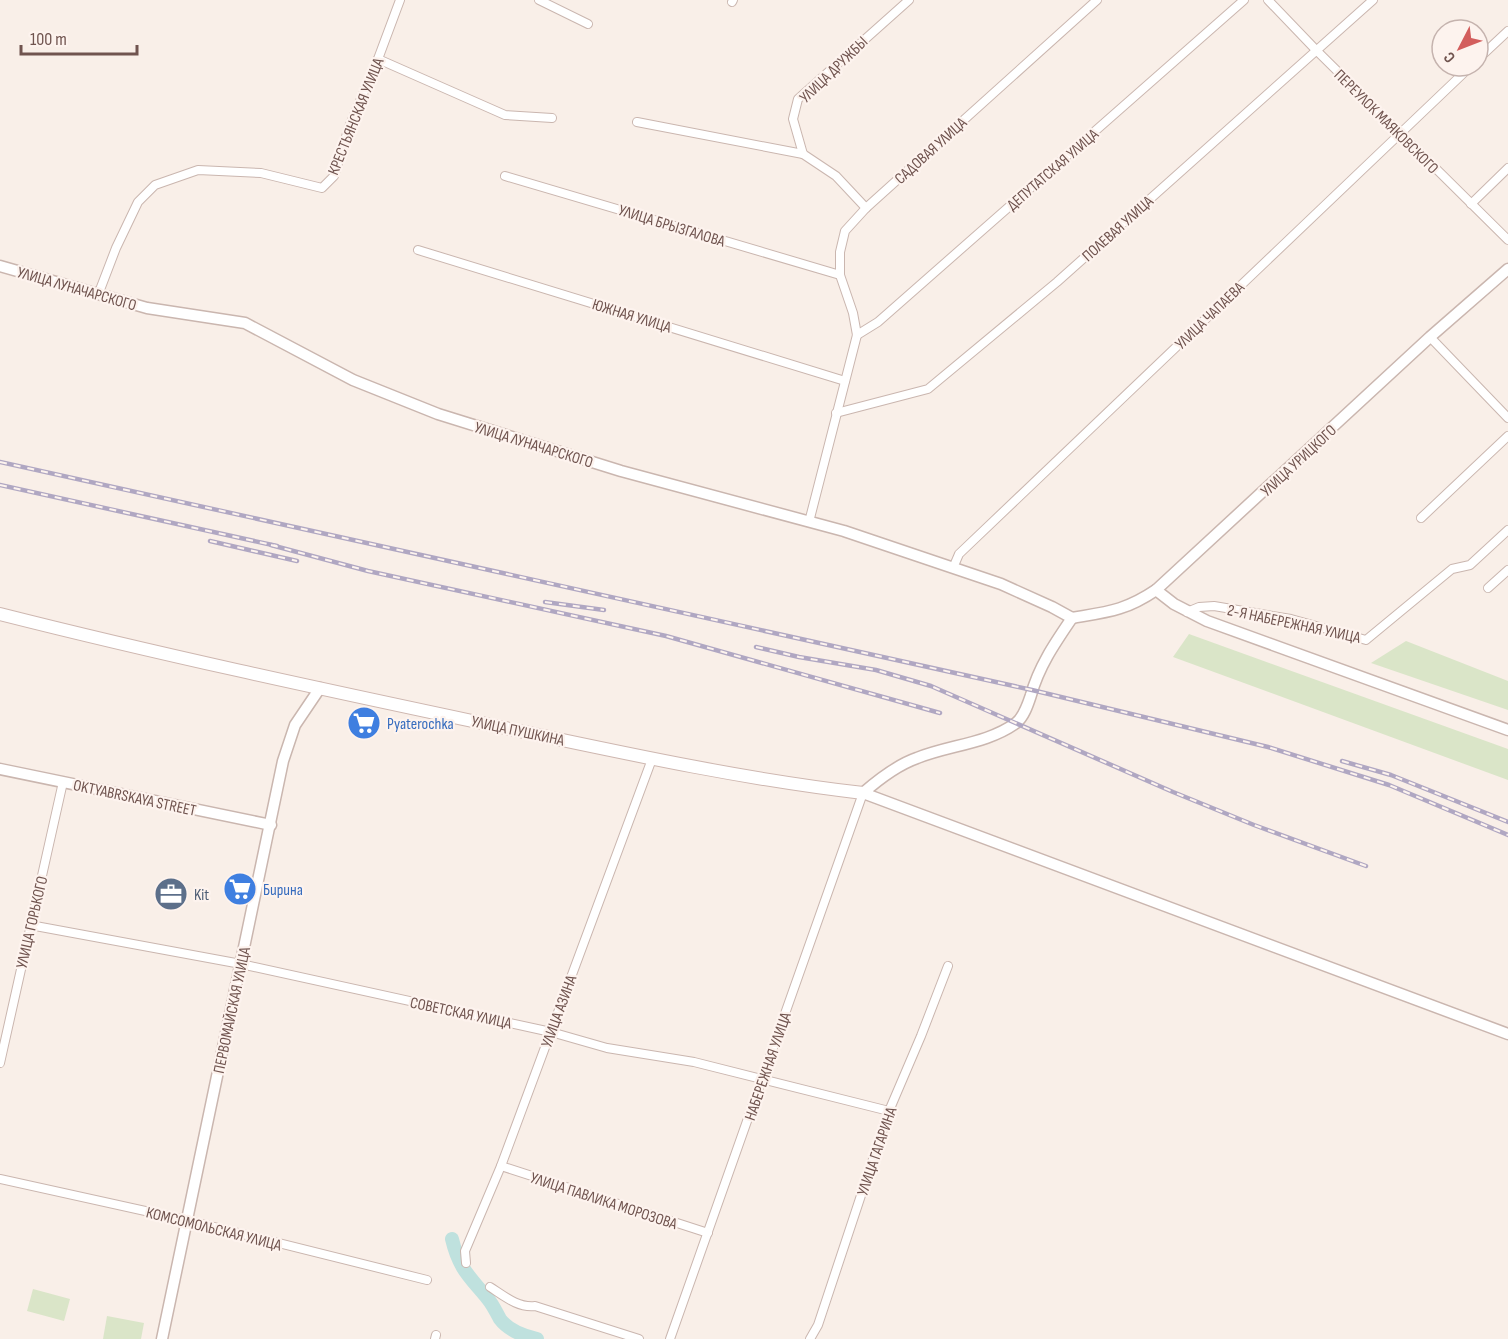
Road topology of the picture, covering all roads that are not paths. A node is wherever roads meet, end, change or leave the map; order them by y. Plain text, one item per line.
1 (400, 0) edge
2 (539, 0) edge
3 (909, 0) edge
4 (1097, 0) edge
5 (1244, 0) edge
6 (1268, 0) edge
7 (1373, 0) edge
8 (588, 24) dead end
9 (1508, 31) edge
10 (1490, 48) edge
11 (1316, 50) junction
12 (378, 59) junction
13 (1458, 78) edge
14 (552, 118) dead end
15 (638, 122) dead end
16 (1400, 133) junction
17 (803, 154) junction
18 (1508, 168) edge
19 (505, 176) dead end
20 (1471, 204) junction
21 (866, 208) junction
22 (1508, 240) edge
23 (418, 250) dead end
24 (0, 266) edge
25 (1508, 269) edge
26 (840, 275) junction
27 (98, 294) junction
28 (857, 335) junction
29 (1430, 337) junction
30 (845, 381) junction
31 (836, 413) junction
32 (1508, 418) edge
33 (1508, 436) edge
34 (1421, 518) dead end
35 (809, 522) junction
36 (1508, 530) edge
37 (953, 568) junction
38 (1508, 570) edge
39 (1488, 588) dead end
40 (1156, 590) junction
41 (1187, 612) junction
42 (0, 614) edge
43 (1072, 618) junction
44 (320, 688) junction
45 (1508, 730) edge
46 (652, 759) junction
47 (0, 769) edge
48 (63, 782) junction
49 (863, 793) junction
50 (271, 825) junction
51 (30, 925) junction
52 (241, 964) junction
53 (948, 966) dead end
54 (551, 1032) junction
55 (1508, 1034) edge
56 (0, 1063) edge
57 (763, 1078) junction
58 (889, 1111) junction
59 (501, 1166) junction
60 (0, 1179) edge
61 (186, 1220) junction
62 (708, 1233) junction
63 (466, 1263) dead end
64 (427, 1280) dead end
65 (490, 1287) dead end
66 (162, 1339) edge
67 (639, 1339) edge
68 (670, 1339) edge
69 (810, 1339) edge

1 - 12 street, КРЕСТЬЯНСКАЯ УЛИЦА
2 - 8 street
3 - 17 street, УЛИЦА ДРУЖБЫ
4 - 21 street, САДОВАЯ УЛИЦА
5 - 28 street, ДЕПУТАТСКАЯ УЛИЦА
6 - 11 street, ПЕРЕУЛОК МАЯКОВСКОГО
7 - 11 street, ПОЛЕВАЯ УЛИЦА
9 - 10 street
11 - 16 street, ПЕРЕУЛОК МАЯКОВСКОГО
11 - 31 street, ПОЛЕВАЯ УЛИЦА
12 - 14 street
12 - 27 street, КРЕСТЬЯНСКАЯ УЛИЦА
13 - 16 street, УЛИЦА ЧАПАЕВА
15 - 17 street
16 - 20 street, ПЕРЕУЛОК МАЯКОВСКОГО
16 - 37 street, УЛИЦА ЧАПАЕВА
17 - 21 street
18 - 20 street
19 - 26 street, УЛИЦА БРЫЗГАЛОВА
20 - 22 street, ПЕРЕУЛОК МАЯКОВСКОГО
21 - 26 street, САДОВАЯ УЛИЦА
23 - 30 street, ЮЖНАЯ УЛИЦА
24 - 27 street, УЛИЦА ЛУНАЧАРСКОГО
25 - 29 street, УЛИЦА УРИЦКОГО
26 - 28 street, САДОВАЯ УЛИЦА
27 - 35 street, УЛИЦА ЛУНАЧАРСКОГО
28 - 30 street
29 - 32 street
29 - 40 street, УЛИЦА УРИЦКОГО
30 - 31 street
31 - 35 street
33 - 34 street
35 - 37 street, УЛИЦА ЛУНАЧАРСКОГО
36 - 41 street, 2-Я НАБЕРЕЖНАЯ УЛИЦА
37 - 43 street, УЛИЦА ЛУНАЧАРСКОГО
38 - 39 street
40 - 41 street
40 - 43 street, УЛИЦА УРИЦКОГО
41 - 45 street
42 - 44 main road, УЛИЦА ПУШКИНА
43 - 49 street
44 - 46 main road, УЛИЦА ПУШКИНА
44 - 50 street, ПЕРВОМАЙСКАЯ УЛИЦА
46 - 49 main road, УЛИЦА ПУШКИНА
46 - 54 street, УЛИЦА АЗИНА
47 - 48 street, OKTYABRSKAYA STREET
48 - 50 street, OKTYABRSKAYA STREET
48 - 51 street, УЛИЦА ГОРЬКОГО
49 - 55 street
49 - 57 street, НАБЕРЕЖНАЯ УЛИЦА
50 - 52 street, ПЕРВОМАЙСКАЯ УЛИЦА
51 - 52 street, СОВЕТСКАЯ УЛИЦА
51 - 56 street, УЛИЦА ГОРЬКОГО
52 - 54 street, СОВЕТСКАЯ УЛИЦА
52 - 61 street, ПЕРВОМАЙСКАЯ УЛИЦА
53 - 58 street, УЛИЦА ГАГАРИНА
54 - 57 street, СОВЕТСКАЯ УЛИЦА
54 - 59 street, УЛИЦА АЗИНА
57 - 58 street, СОВЕТСКАЯ УЛИЦА
57 - 62 street, НАБЕРЕЖНАЯ УЛИЦА
58 - 69 street, УЛИЦА ГАГАРИНА
59 - 62 street, УЛИЦА ПАВЛИКА МОРОЗОВА
59 - 63 street, УЛИЦА АЗИНА
60 - 61 street, КОМСОМОЛЬСКАЯ УЛИЦА
61 - 64 street, КОМСОМОЛЬСКАЯ УЛИЦА
61 - 66 street, ПЕРВОМАЙСКАЯ УЛИЦА
62 - 68 street, НАБЕРЕЖНАЯ УЛИЦА
65 - 67 street

